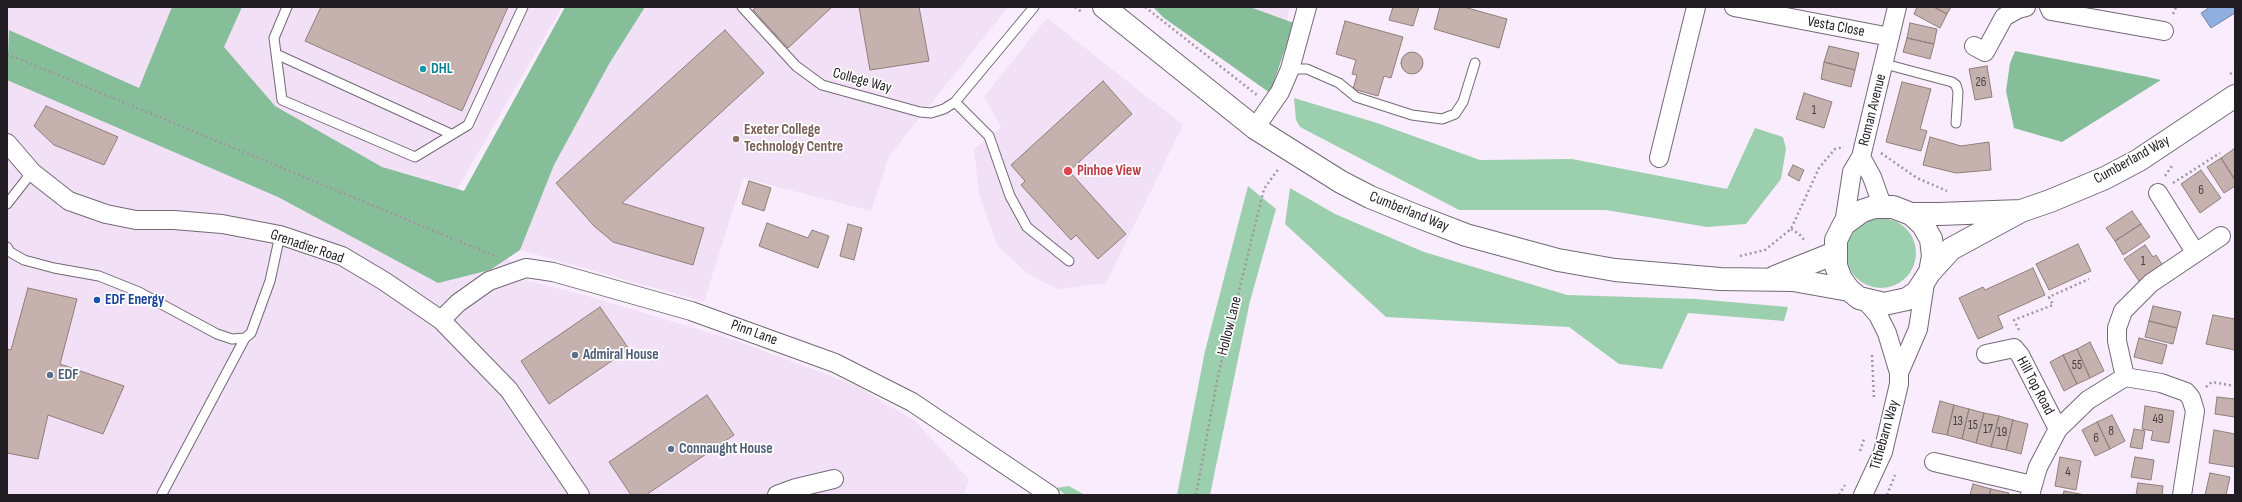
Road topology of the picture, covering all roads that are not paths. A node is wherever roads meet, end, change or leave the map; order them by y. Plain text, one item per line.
1 (287, 7) edge
2 (522, 7) edge
3 (742, 7) edge
4 (1034, 7) edge
5 (1104, 7) edge
6 (1307, 7) edge
7 (1696, 7) edge
8 (1734, 7) edge
9 (1897, 7) edge
10 (2026, 7) edge
11 (2049, 7) edge
12 (2164, 31) dead end
13 (1890, 37) junction
14 (1974, 46) dead end
15 (276, 54) junction
16 (1475, 63) dead end
17 (1885, 64) junction
18 (1290, 69) junction
19 (2235, 96) edge
20 (955, 102) junction
21 (1956, 123) dead end
22 (1255, 128) junction
23 (451, 134) junction
24 (7, 143) edge
25 (1861, 157) junction
26 (1659, 158) dead end
27 (32, 172) junction
28 (2158, 192) road end
29 (7, 204) edge
30 (1882, 206) junction
31 (2021, 211) junction
32 (1911, 214) junction
33 (1844, 224) junction
34 (280, 234) junction
35 (2221, 236) dead end
36 (7, 247) edge
37 (2195, 252) junction
38 (1835, 253) junction
39 (1069, 261) dead end
40 (1770, 278) junction
41 (1927, 278) junction
42 (1857, 295) junction
43 (441, 320) junction
44 (245, 338) junction
45 (1986, 354) dead end
46 (1899, 373) junction
47 (2125, 377) junction
48 (2058, 429) junction
49 (1934, 462) dead end
50 (834, 479) dead end
51 (2031, 490) edge
52 (162, 494) dead end
53 (580, 495) edge
54 (776, 495) edge
55 (1050, 495) edge
56 (1863, 495) edge
57 (2182, 495) edge

1 - 15 lane
2 - 23 lane
3 - 20 lane, College Way
4 - 20 lane, College Way
5 - 22 main road, Cumberland Way
6 - 18 street
7 - 26 street
8 - 13 street, Vesta Close
9 - 13 street, Roman Avenue
10 - 14 street
11 - 12 street
13 - 17 street, Roman Avenue
15 - 23 lane
15 - 23 lane
16 - 18 lane
17 - 21 lane, Roman Avenue
17 - 25 street, Roman Avenue
18 - 22 street
19 - 31 main road, Cumberland Way
20 - 39 lane
22 - 40 main road, Cumberland Way
24 - 27 street, Grenadier Road
25 - 30 street, Roman Avenue
25 - 33 street, Roman Avenue
27 - 29 lane
27 - 34 street, Grenadier Road
28 - 37 street
30 - 32 main road, Cumberland Way
30 - 33 main road, Cumberland Way
31 - 32 main road, Cumberland Way
31 - 41 main road, Cumberland Way
32 - 41 main road, Cumberland Way
33 - 38 main road, Cumberland Way
34 - 43 street, Grenadier Road
34 - 44 lane
35 - 37 street
36 - 44 lane
37 - 47 street
38 - 40 main road, Cumberland Way
38 - 42 main road, Cumberland Way
40 - 42 main road, Cumberland Way
41 - 42 main road, Cumberland Way
41 - 46 street, Tithebarn Way
42 - 46 street, Tithebarn Way
43 - 53 street, Grenadier Road
43 - 55 street, Pinn Lane
44 - 52 lane
45 - 48 street, Hill Top Road
46 - 56 street, Tithebarn Way
47 - 48 street, Hill Top Road
47 - 57 street
48 - 51 street, Hill Top Road
49 - 51 street, Hill Top Road
50 - 54 street

